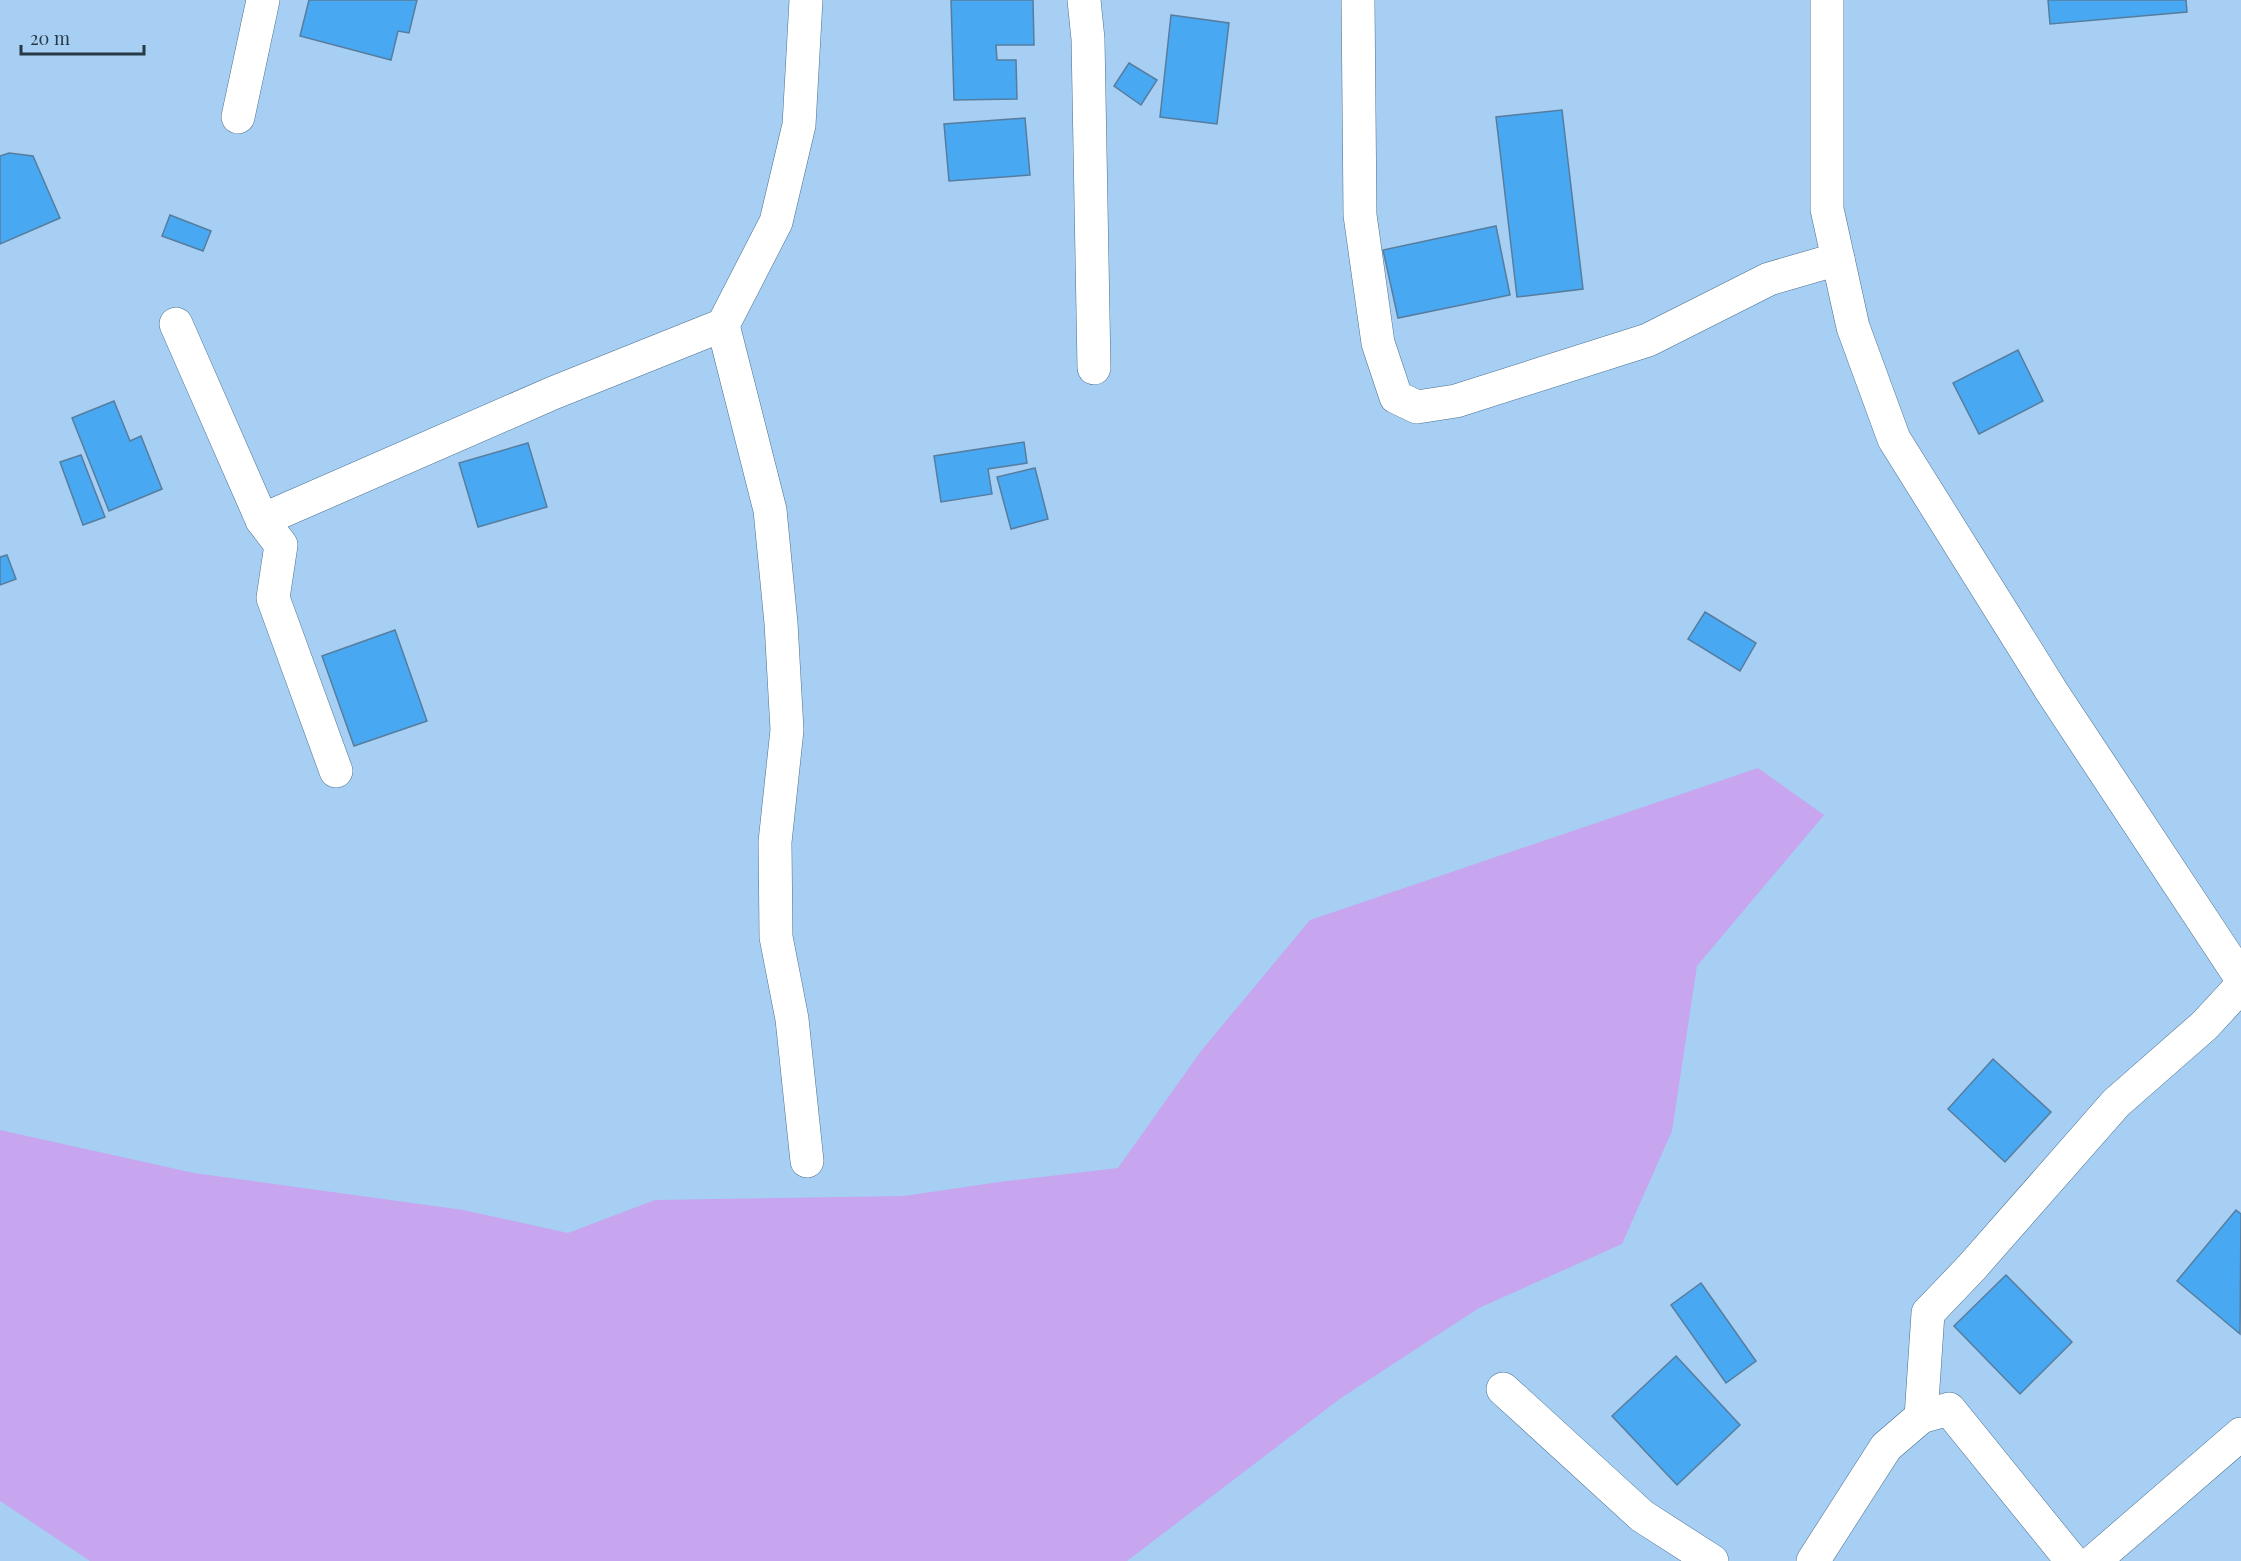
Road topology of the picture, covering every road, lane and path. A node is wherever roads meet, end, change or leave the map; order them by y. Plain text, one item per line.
1 (263, 0) edge
2 (806, 0) edge
3 (1084, 0) edge
4 (1358, 0) edge
5 (1827, 0) edge
6 (238, 117) dead end
7 (1838, 259) junction
8 (176, 324) dead end
9 (723, 325) junction
10 (1094, 368) dead end
11 (262, 520) junction
12 (336, 771) dead end
13 (2241, 978) edge
14 (2241, 986) edge
15 (807, 1161) dead end
16 (1503, 1389) dead end
17 (1921, 1417) junction
18 (2241, 1434) edge
19 (1712, 1561) edge
20 (1813, 1561) edge
21 (2072, 1561) edge
22 (2094, 1561) edge

1 - 6 street
2 - 9 street
3 - 10 street
4 - 7 street
5 - 7 street
7 - 13 street
8 - 11 street
9 - 11 street
9 - 15 street
11 - 12 street
14 - 17 street
16 - 19 street
17 - 20 street
17 - 21 street
18 - 22 street

